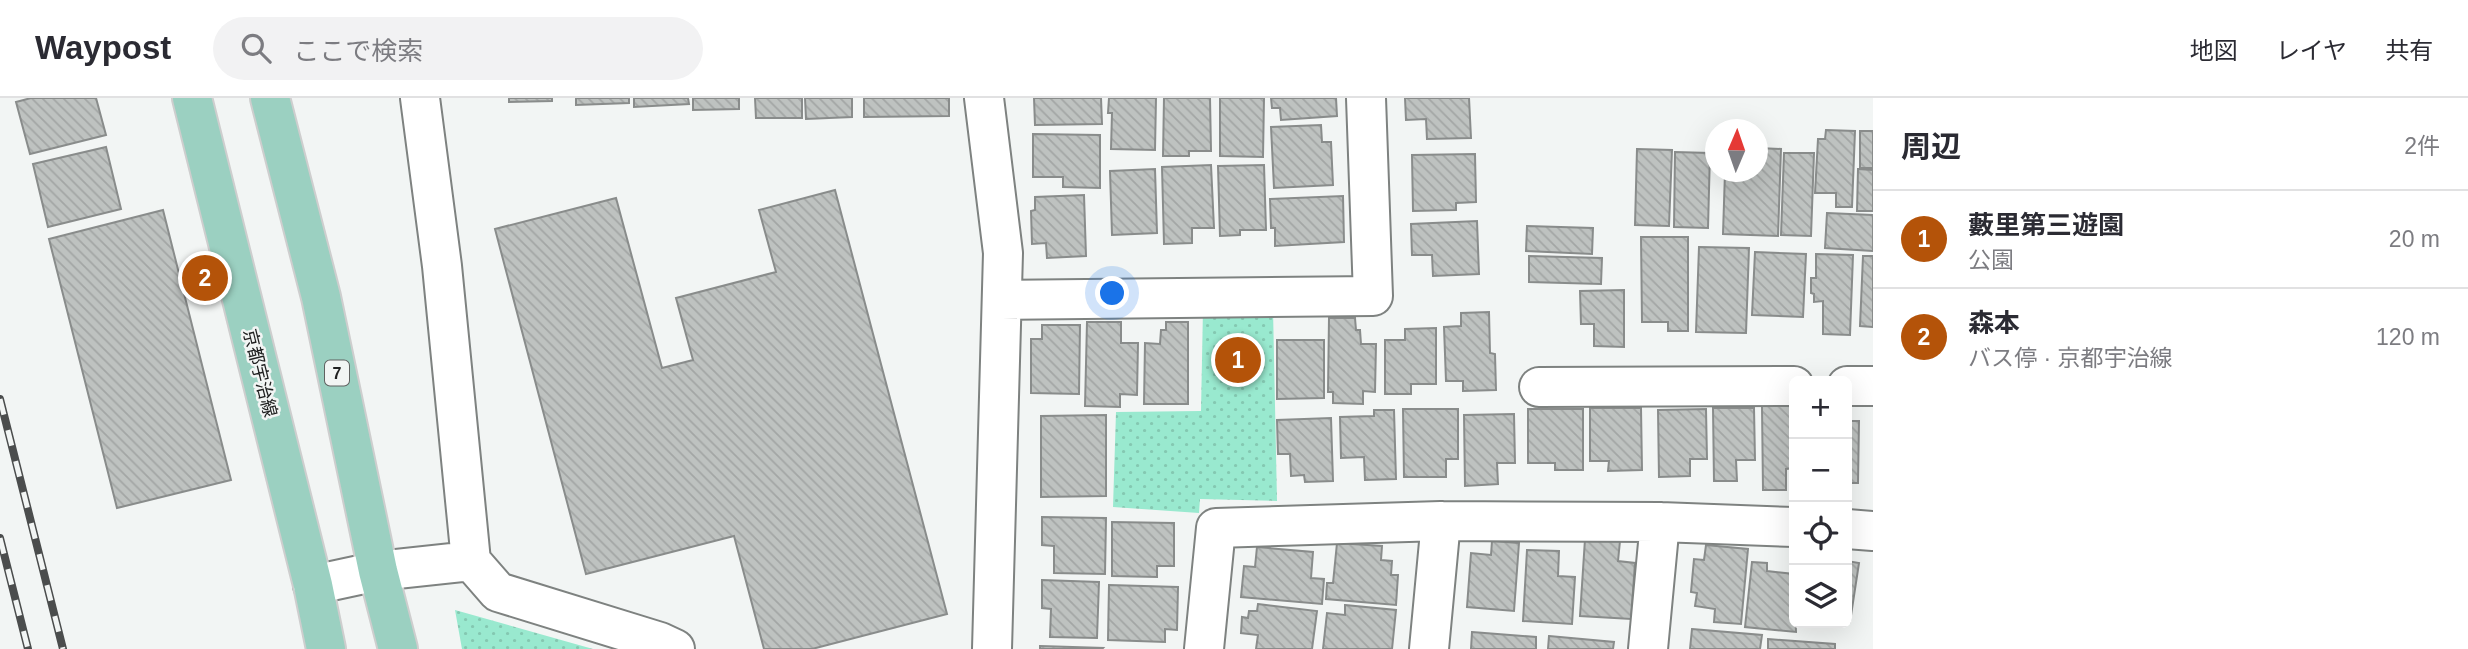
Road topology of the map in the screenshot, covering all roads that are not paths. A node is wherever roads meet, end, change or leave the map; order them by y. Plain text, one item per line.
1 (191, 98) edge
2 (270, 98) edge
3 (420, 98) edge
4 (985, 98) edge
5 (1366, 98) edge
6 (1002, 300) junction
7 (1789, 386) edge
8 (1852, 386) edge
9 (1873, 386) edge
10 (1539, 387) dead end
11 (1441, 520) junction
12 (1660, 522) junction
13 (1789, 527) edge
14 (1852, 529) edge
15 (1873, 531) edge
16 (471, 561) junction
17 (378, 571) junction
18 (313, 585) junction
19 (326, 649) edge
20 (398, 649) edge
21 (675, 649) edge
22 (992, 649) edge
23 (1203, 649) edge
24 (1429, 649) edge
25 (1648, 649) edge

1 - 18 main road, 京都宇治線
2 - 17 main road, 7
3 - 16 street
4 - 6 street
5 - 6 street
6 - 22 street
7 - 10 street
8 - 9 street
11 - 12 street
11 - 23 street
11 - 24 street
12 - 13 street
12 - 25 street
14 - 15 street
16 - 17 street
16 - 21 street
17 - 18 street
17 - 20 main road, 7
18 - 19 main road, 京都宇治線

